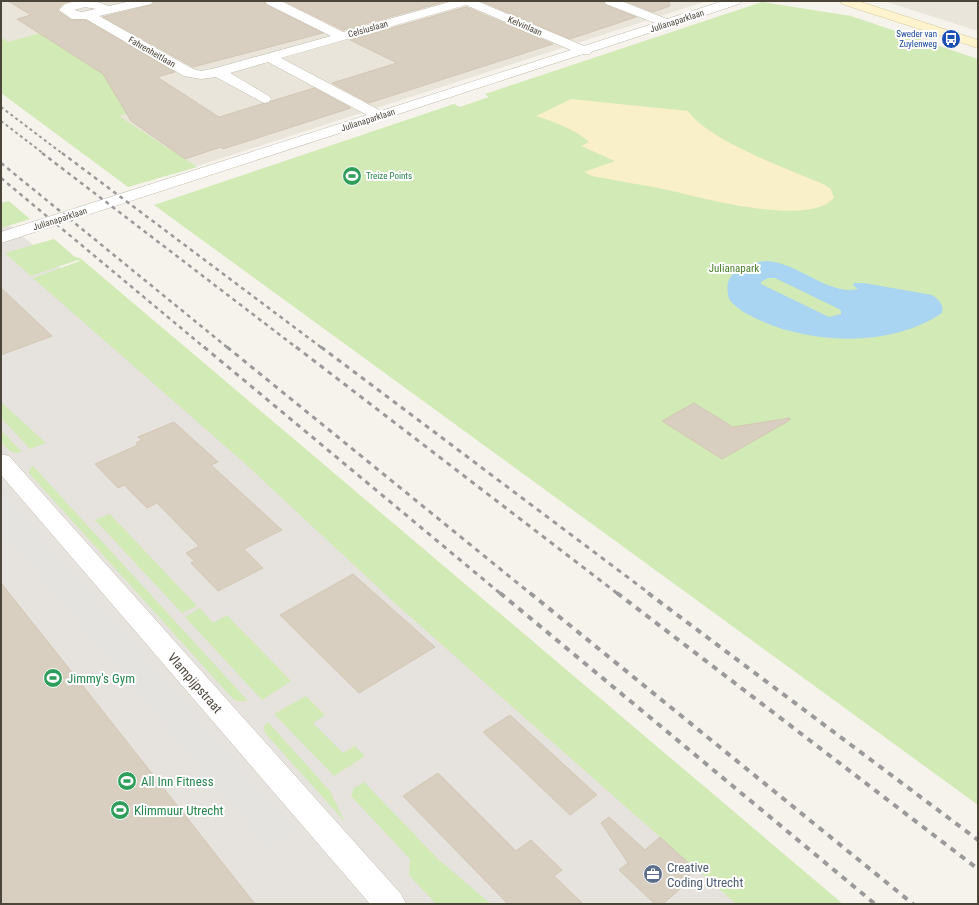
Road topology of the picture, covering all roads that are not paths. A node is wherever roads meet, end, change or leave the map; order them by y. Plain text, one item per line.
1 (147, 1) edge
2 (271, 1) edge
3 (466, 1) edge
4 (610, 1) edge
5 (735, 1) edge
6 (846, 1) edge
7 (108, 10) junction
8 (89, 15) junction
9 (669, 24) junction
10 (341, 36) junction
11 (978, 44) edge
12 (584, 51) junction
13 (269, 57) junction
14 (218, 72) junction
15 (264, 99) dead end
16 (380, 116) junction
17 (1, 238) edge
18 (1, 461) edge
19 (390, 904) edge

1 - 7 street
2 - 10 street
3 - 10 street, Celsiuslaan
3 - 12 street, Kelvinlaan
4 - 9 street
5 - 9 street, Julianaparklaan
6 - 11 main road
7 - 8 street
7 - 8 street
8 - 14 street, Fahrenheitlaan
9 - 12 street, Julianaparklaan
10 - 13 street, Celsiuslaan
12 - 16 street, Julianaparklaan
13 - 14 street, Celsiuslaan
13 - 16 street
14 - 15 street
16 - 17 street, Julianaparklaan
18 - 19 street, Vlampijpstraat

